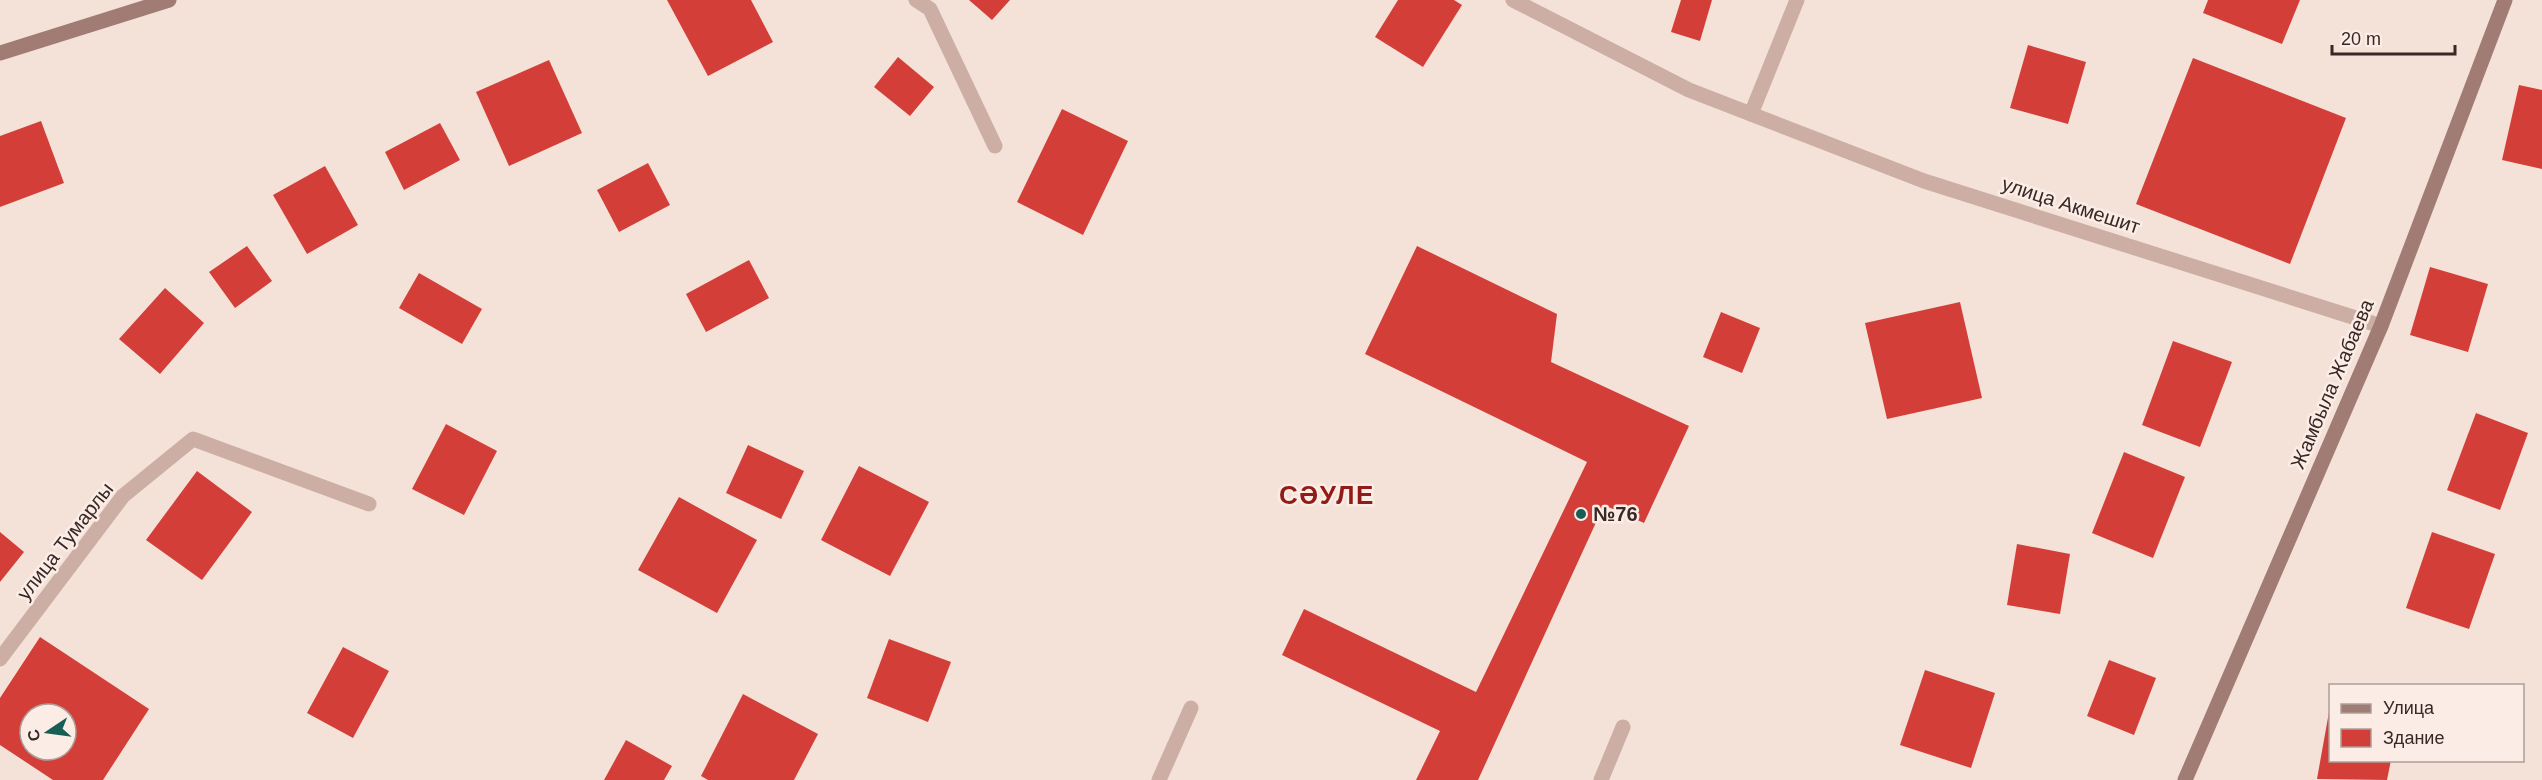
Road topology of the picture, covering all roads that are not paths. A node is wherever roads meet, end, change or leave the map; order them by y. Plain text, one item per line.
1 (169, 0) edge
2 (916, 0) edge
3 (1513, 0) edge
4 (1797, 0) edge
5 (2505, 0) edge
6 (0, 53) edge
7 (1751, 114) junction
8 (995, 146) dead end
9 (2381, 326) junction
10 (369, 504) dead end
11 (0, 659) edge
12 (1191, 708) dead end
13 (1623, 727) dead end
14 (1159, 780) edge
15 (1601, 780) edge
16 (2185, 780) edge

1 - 6 street
2 - 8 street
3 - 7 street, улица Акмешит
4 - 7 street
5 - 9 street, Жамбыла Жабаева
7 - 9 street, улица Акмешит
9 - 16 street, Жамбыла Жабаева
10 - 11 street, улица Тумарлы
12 - 14 street
13 - 15 street

